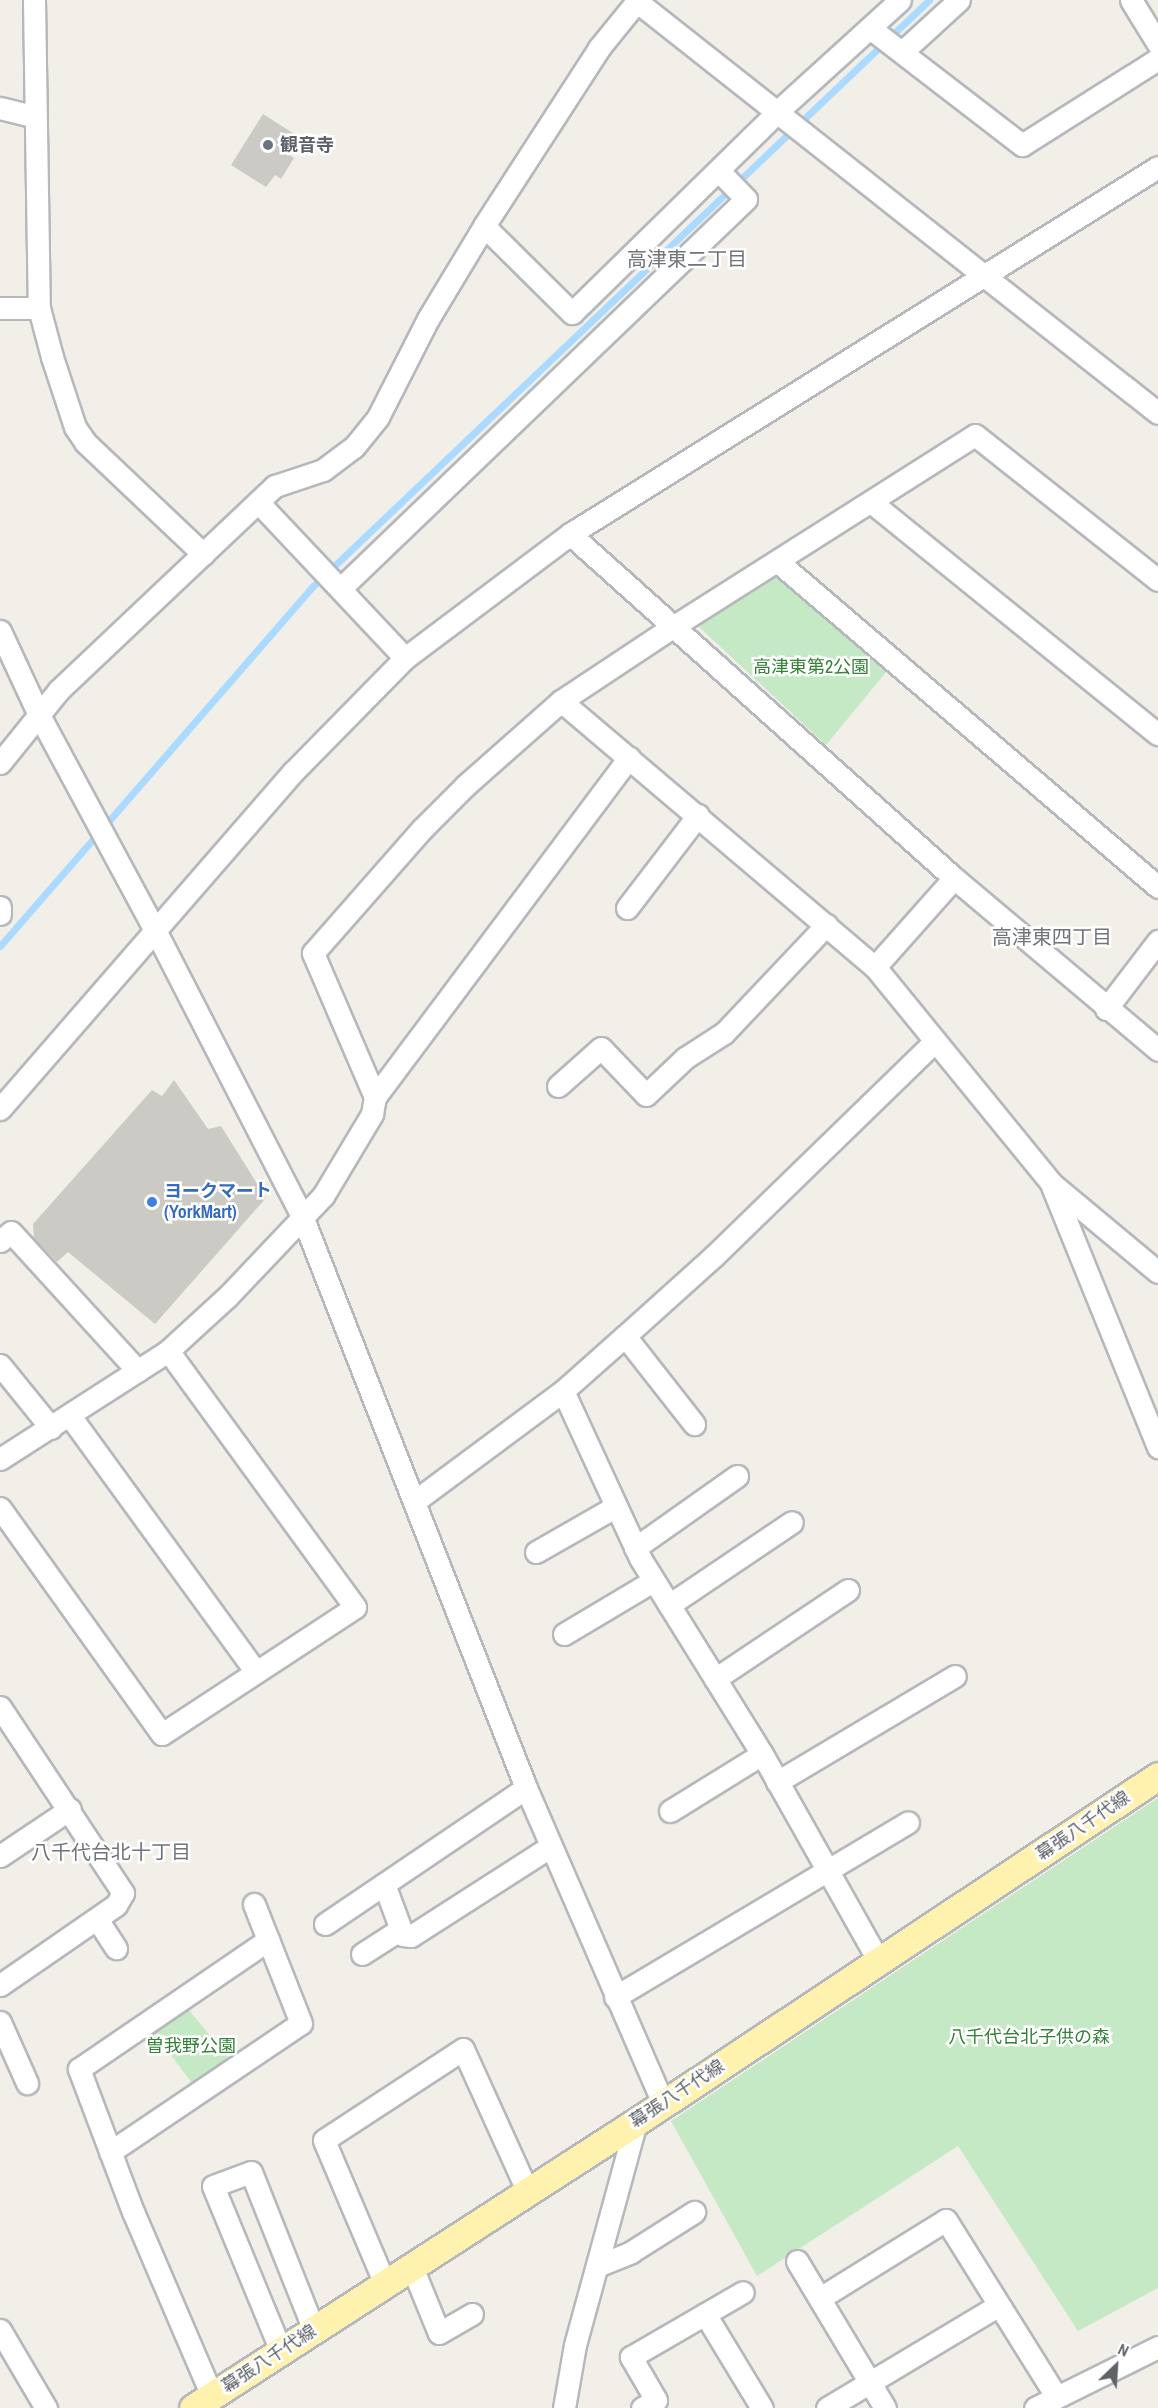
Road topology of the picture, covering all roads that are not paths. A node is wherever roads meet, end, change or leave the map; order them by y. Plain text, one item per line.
1 (34, 0) edge
2 (637, 0) edge
3 (900, 0) edge
4 (959, 0) edge
5 (1131, 0) edge
6 (873, 30) junction
7 (1158, 44) edge
8 (899, 50) junction
9 (1158, 59) edge
10 (0, 108) edge
11 (780, 115) junction
12 (33, 116) junction
13 (1158, 166) edge
14 (718, 170) junction
15 (484, 226) junction
16 (985, 275) junction
17 (0, 308) edge
18 (39, 308) junction
19 (1158, 413) edge
20 (258, 502) junction
21 (871, 502) junction
22 (570, 534) junction
23 (203, 554) junction
24 (778, 562) junction
25 (1158, 580) edge
26 (339, 584) junction
27 (674, 626) junction
28 (0, 631) edge
29 (405, 658) junction
30 (561, 701) junction
31 (39, 715) junction
32 (1158, 734) edge
33 (629, 758) junction
34 (0, 763) edge
35 (698, 815) junction
36 (954, 878) junction
37 (1158, 887) edge
38 (0, 907) edge
39 (627, 908) dead end
40 (0, 914) edge
41 (826, 925) junction
42 (155, 930) junction
43 (1158, 941) edge
44 (875, 967) junction
45 (1106, 1009) junction
46 (935, 1041) junction
47 (1158, 1050) edge
48 (558, 1086) dead end
49 (375, 1097) junction
50 (0, 1109) edge
51 (1051, 1183) junction
52 (302, 1216) junction
53 (0, 1241) edge
54 (1155, 1261) edge
55 (625, 1336) junction
56 (168, 1351) junction
57 (0, 1365) edge
58 (138, 1371) junction
59 (563, 1391) junction
60 (70, 1416) junction
61 (694, 1424) dead end
62 (51, 1428) junction
63 (1158, 1447) edge
64 (0, 1459) edge
65 (737, 1476) dead end
66 (415, 1501) junction
67 (615, 1507) junction
68 (0, 1508) edge
69 (792, 1522) dead end
70 (635, 1548) junction
71 (537, 1552) dead end
72 (653, 1581) junction
73 (848, 1590) dead end
74 (669, 1605) junction
75 (564, 1634) dead end
76 (256, 1672) junction
77 (955, 1676) dead end
78 (715, 1679) junction
79 (0, 1707) edge
80 (762, 1754) junction
81 (1158, 1776) edge
82 (777, 1782) junction
83 (526, 1788) junction
84 (70, 1809) junction
85 (670, 1811) dead end
86 (908, 1822) dead end
87 (551, 1846) junction
88 (1, 1854) edge
89 (826, 1870) junction
90 (384, 1884) junction
91 (254, 1904) dead end
92 (97, 1919) junction
93 (326, 1924) dead end
94 (401, 1929) junction
95 (268, 1940) junction
96 (116, 1948) dead end
97 (362, 1954) dead end
98 (879, 1962) junction
99 (0, 1985) edge
100 (615, 1997) junction
101 (0, 2022) edge
102 (27, 2083) dead end
103 (663, 2103) junction
104 (636, 2122) junction
105 (110, 2152) junction
106 (528, 2192) junction
107 (694, 2212) dead end
108 (797, 2261) dead end
109 (597, 2266) junction
110 (411, 2267) junction
111 (385, 2284) junction
112 (743, 2292) dead end
113 (820, 2298) junction
114 (999, 2305) junction
115 (472, 2314) dead end
116 (705, 2314) junction
117 (0, 2330) edge
118 (314, 2330) junction
119 (1158, 2347) edge
120 (281, 2351) junction
121 (870, 2382) junction
122 (1056, 2396) junction
123 (203, 2402) edge
124 (561, 2406) edge
125 (46, 2408) edge
126 (642, 2408) edge
127 (762, 2408) edge
128 (826, 2408) edge
129 (885, 2408) edge
130 (1035, 2408) edge

1 - 12 street
2 - 11 street
2 - 15 street
3 - 6 street
4 - 8 street
5 - 7 street
6 - 8 street
6 - 11 street
8 - 9 street
10 - 12 street
11 - 14 street
11 - 16 street
12 - 18 street
13 - 16 street
14 - 15 street
14 - 26 street
15 - 20 street
16 - 19 street
16 - 22 street
17 - 18 street
18 - 23 street
20 - 23 street
20 - 26 street
21 - 24 street
21 - 25 street
21 - 32 street
22 - 27 street
22 - 29 street
23 - 31 street
24 - 27 street
24 - 37 street
26 - 29 street
27 - 30 street
27 - 36 street
28 - 31 street
29 - 42 street
30 - 33 street
30 - 49 street
31 - 34 street
31 - 42 street
33 - 35 street
33 - 49 street
35 - 39 street
35 - 41 street
36 - 44 street
36 - 45 street
38 - 40 street
41 - 44 street
41 - 48 street
42 - 50 street
42 - 52 street
43 - 45 street
44 - 46 street
45 - 47 street
46 - 51 street
46 - 55 street
49 - 52 street
51 - 54 street
51 - 63 street
52 - 56 street
52 - 66 street
53 - 58 street
55 - 59 street
55 - 61 street
56 - 58 street
56 - 76 street
57 - 62 street
58 - 60 street
59 - 66 street
59 - 67 street
60 - 62 street
60 - 76 street
62 - 64 street
65 - 70 street
66 - 83 street
67 - 70 street
67 - 71 street
68 - 76 street
69 - 74 street
70 - 72 street
72 - 74 street
72 - 75 street
73 - 78 street
74 - 78 street
77 - 82 street
78 - 80 street
79 - 84 street
80 - 82 street
80 - 85 street
81 - 98 main road, 幕張八千代線
82 - 89 street
83 - 87 street
83 - 90 street
84 - 88 street
84 - 92 street
86 - 89 street
87 - 94 street
87 - 100 street
89 - 98 street
89 - 100 street
90 - 93 street
90 - 94 street
91 - 95 street
92 - 96 street
92 - 99 street
94 - 97 street
95 - 105 street
95 - 105 street
98 - 103 main road, 幕張八千代線
100 - 103 street
101 - 102 street
103 - 104 main road, 幕張八千代線
104 - 106 main road, 幕張八千代線
104 - 109 street
105 - 123 street
106 - 110 main road, 幕張八千代線
106 - 111 street
107 - 109 street
108 - 113 street
109 - 124 street
110 - 111 main road, 幕張八千代線
110 - 115 street
111 - 118 main road, 幕張八千代線
112 - 116 street
113 - 114 street
113 - 121 street
114 - 121 street
114 - 122 street
116 - 126 street
116 - 127 street
117 - 125 street
118 - 120 main road, 幕張八千代線
118 - 120 street
119 - 122 street
120 - 123 main road, 幕張八千代線
121 - 128 street
121 - 129 street
122 - 130 street

